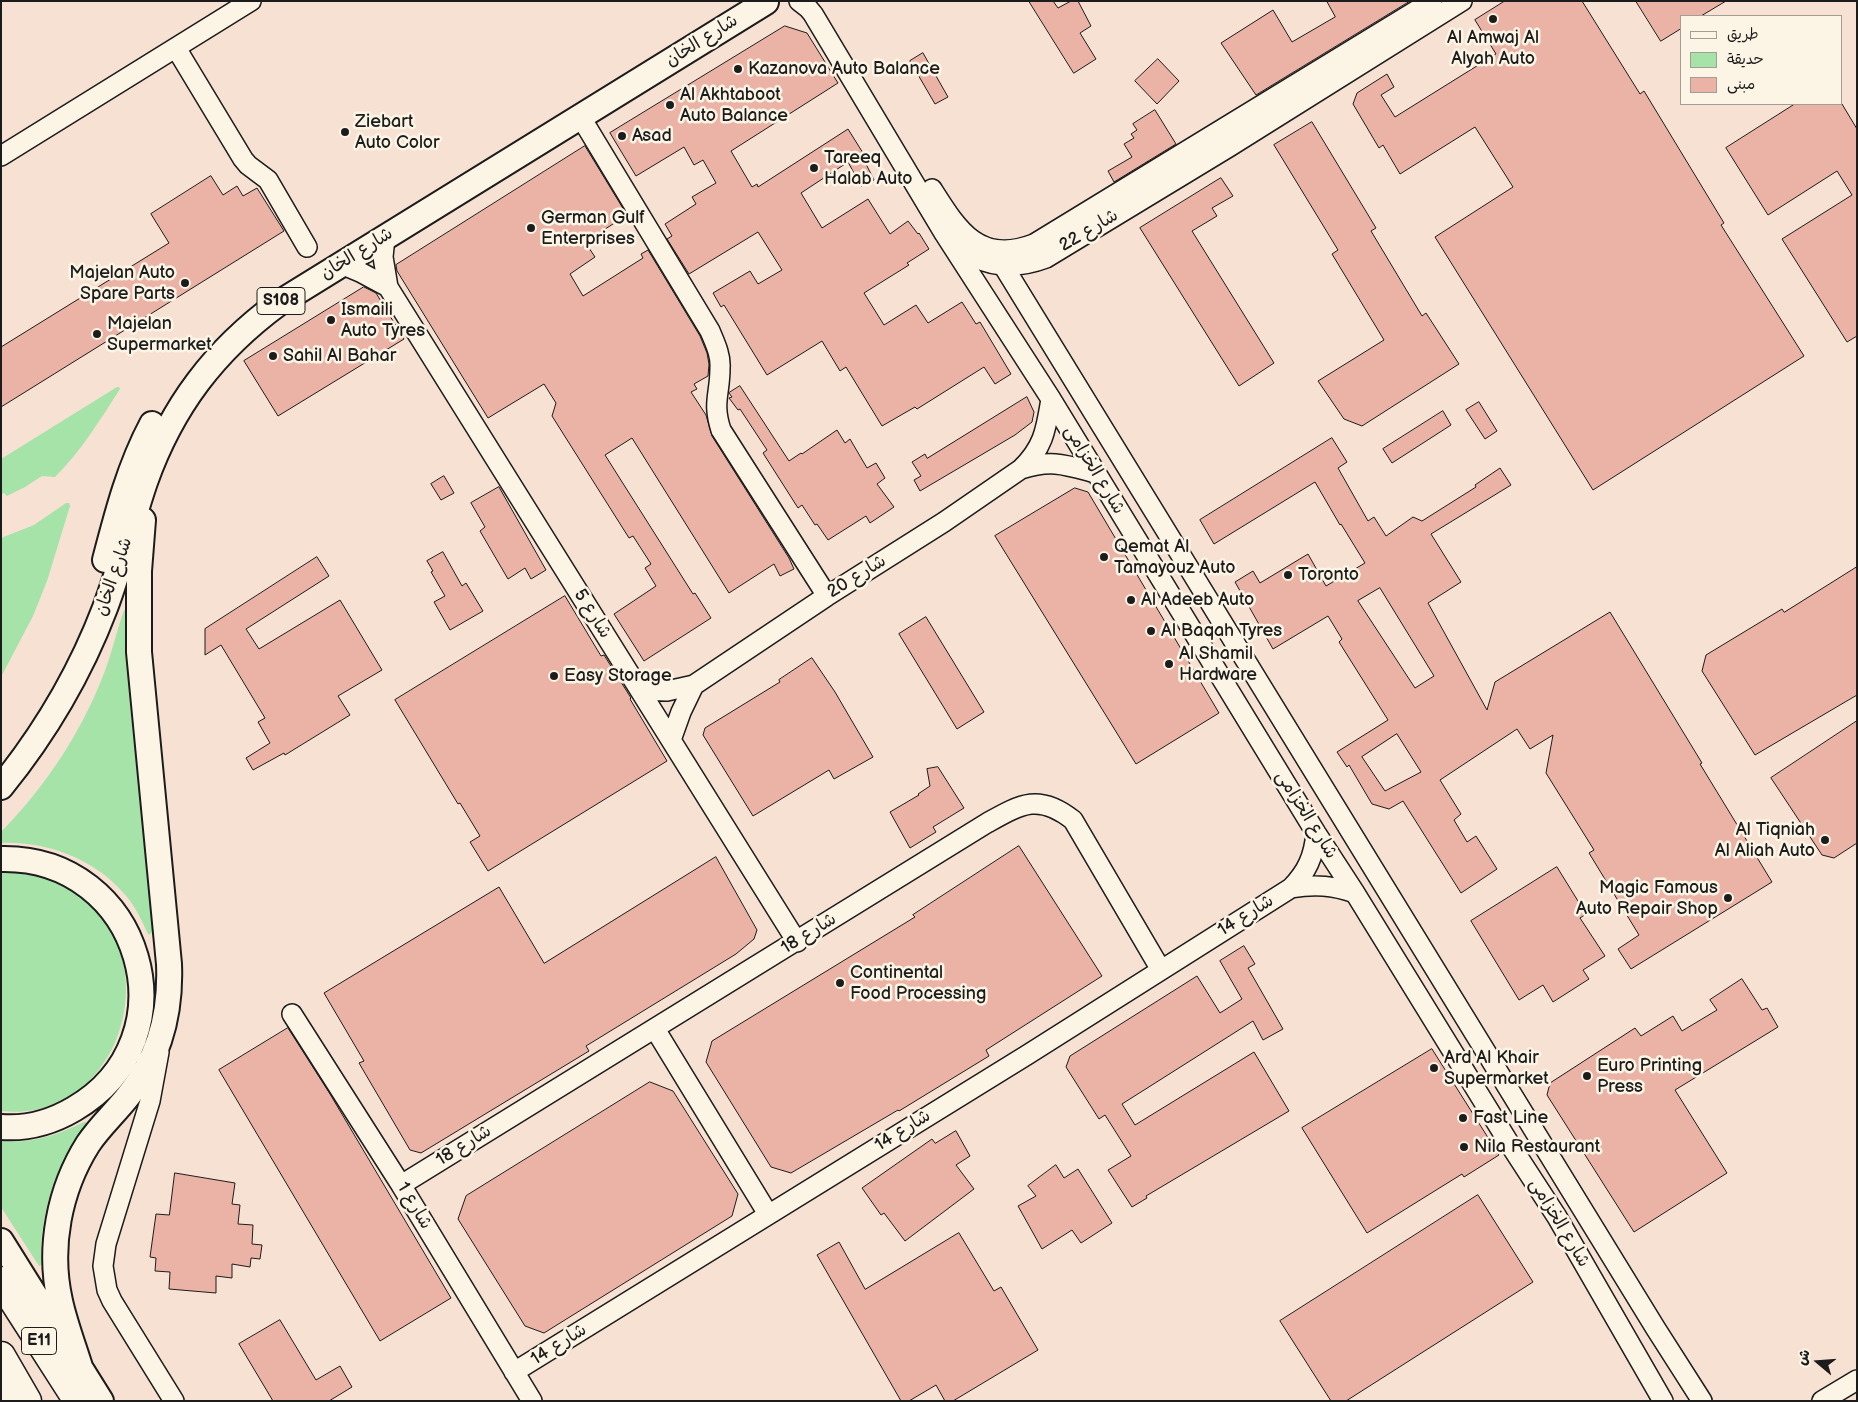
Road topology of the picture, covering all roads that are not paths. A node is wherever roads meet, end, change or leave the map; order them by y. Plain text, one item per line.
1 (251, 1) edge
2 (742, 1) edge
3 (799, 1) edge
4 (812, 1) edge
5 (1432, 1) edge
6 (1462, 1) edge
7 (766, 2) edge
8 (176, 48) junction
9 (580, 116) junction
10 (1, 156) edge
11 (944, 233) junction
12 (385, 237) junction
13 (307, 247) dead end
14 (993, 249) junction
15 (341, 264) junction
16 (1003, 266) junction
17 (388, 287) junction
18 (1051, 399) junction
19 (1020, 469) junction
20 (1096, 473) junction
21 (145, 482) junction
22 (827, 596) junction
23 (694, 685) junction
24 (640, 690) junction
25 (671, 740) junction
26 (1, 760) edge
27 (1, 787) edge
28 (1316, 833) junction
29 (1, 859) edge
30 (1291, 888) junction
31 (1355, 893) junction
32 (797, 942) junction
33 (1161, 970) junction
34 (292, 1014) dead end
35 (655, 1029) junction
36 (160, 1042) junction
37 (1, 1127) edge
38 (1509, 1143) junction
39 (401, 1185) junction
40 (1584, 1211) junction
41 (768, 1214) junction
42 (1, 1241) edge
43 (1, 1281) edge
44 (1, 1356) edge
45 (81, 1370) junction
46 (514, 1372) junction
47 (1857, 1380) edge
48 (27, 1401) edge
49 (78, 1401) edge
50 (101, 1401) edge
51 (174, 1401) edge
52 (532, 1401) edge
53 (1663, 1401) edge
54 (1702, 1401) edge
55 (1822, 1401) edge

1 - 8 street
2 - 26 main road, شارع الخان / S108
3 - 11 street, شارع 22
4 - 14 street, شارع 22
5 - 14 street, شارع 22
6 - 16 street, شارع 22
7 - 9 main road, شارع الخان / S108
8 - 10 street
8 - 13 street
9 - 12 main road, شارع الخان / S108
9 - 22 street
11 - 16 street, شارع 22
11 - 18 street, شارع الخزامى
12 - 15 main road, شارع الخان / S108
12 - 17 street, شارع 5
14 - 16 street, شارع الخزامى
15 - 17 street, شارع 5
15 - 21 main road, شارع الخان / S108
16 - 40 street, شارع الخزامى
17 - 24 street, شارع 5
18 - 19 street, شارع 20
18 - 20 street, شارع الخزامى
19 - 20 street, شارع 20
19 - 22 street, شارع 20
20 - 28 street, شارع الخزامى
21 - 27 main road, شارع الخان / S108
21 - 36 main road
22 - 23 street, شارع 20
23 - 24 street, شارع 20
23 - 25 street
24 - 25 street, شارع 5
25 - 32 street, شارع 5
28 - 30 street, شارع 14
28 - 31 street, شارع الخزامى
29 - 37 main road
30 - 31 street, شارع 14
30 - 33 street, شارع 14
31 - 38 street, شارع الخزامى
32 - 33 street, شارع 18
32 - 35 street, شارع 18
33 - 41 street, شارع 14
34 - 39 street, شارع 1
35 - 39 street, شارع 18
35 - 41 street
36 - 45 main road
36 - 51 street
38 - 40 street
38 - 53 street, شارع الخزامى
39 - 46 street, شارع 1
40 - 54 street, شارع الخزامى
41 - 46 street, شارع 14
42 - 45 main road
43 - 49 highway, E11
44 - 48 highway, E11
45 - 50 main road
46 - 52 street, شارع 1
47 - 55 street

